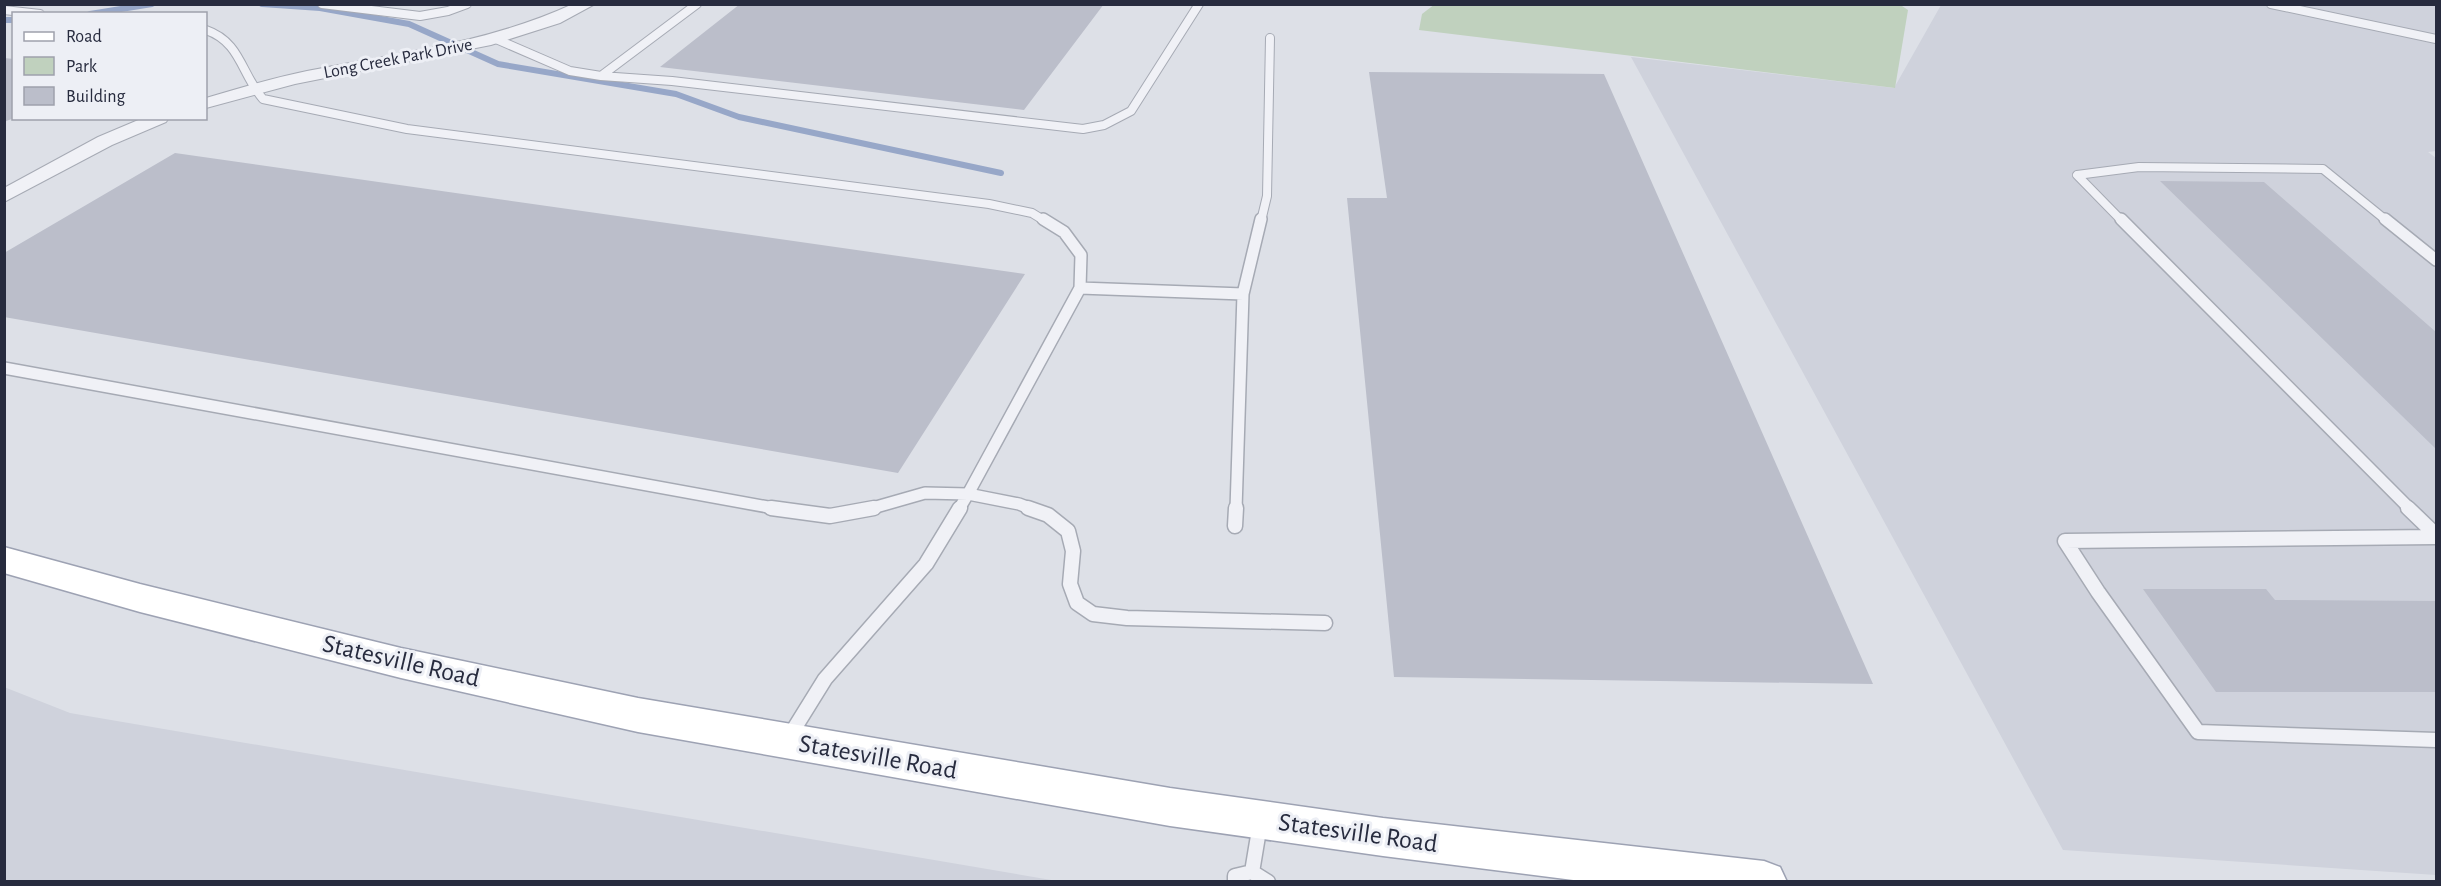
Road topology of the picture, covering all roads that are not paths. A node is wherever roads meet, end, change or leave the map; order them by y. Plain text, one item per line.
1 (322, 4) edge
2 (467, 4) edge
3 (587, 4) edge
4 (697, 4) edge
5 (1200, 4) edge
6 (2271, 4) edge
7 (359, 7) edge
8 (4, 10) edge
9 (22, 12) edge
10 (207, 30) edge
11 (1270, 38) dead end
12 (496, 39) junction
13 (2436, 39) edge
14 (602, 76) junction
15 (253, 90) junction
16 (207, 102) edge
17 (155, 120) edge
18 (4, 196) edge
19 (2436, 260) edge
20 (1080, 288) junction
21 (1243, 294) junction
22 (4, 368) edge
23 (968, 494) junction
24 (1235, 526) dead end
25 (2436, 536) edge
26 (4, 560) edge
27 (1325, 623) dead end
28 (2436, 740) edge
29 (786, 741) junction
30 (1261, 820) junction
31 (1252, 872) junction
32 (1709, 879) edge
33 (1234, 882) edge
34 (1268, 882) edge
35 (1764, 882) edge

1 - 7 lane
2 - 7 lane
3 - 12 street, Long Creek Park Drive
4 - 14 lane
5 - 14 lane
6 - 13 lane
8 - 9 lane
10 - 15 lane
11 - 21 lane
12 - 14 lane
12 - 15 street, Long Creek Park Drive
15 - 16 street, Long Creek Park Drive
15 - 20 lane
17 - 18 street
19 - 25 lane
20 - 21 lane
20 - 23 lane
21 - 24 lane
22 - 23 lane
23 - 27 lane
23 - 29 lane
25 - 28 lane
26 - 29 main road, Statesville Road
29 - 30 main road, Statesville Road
30 - 31 lane
30 - 32 main road, Statesville Road
31 - 33 lane
31 - 34 lane
32 - 35 main road, Statesville Road

